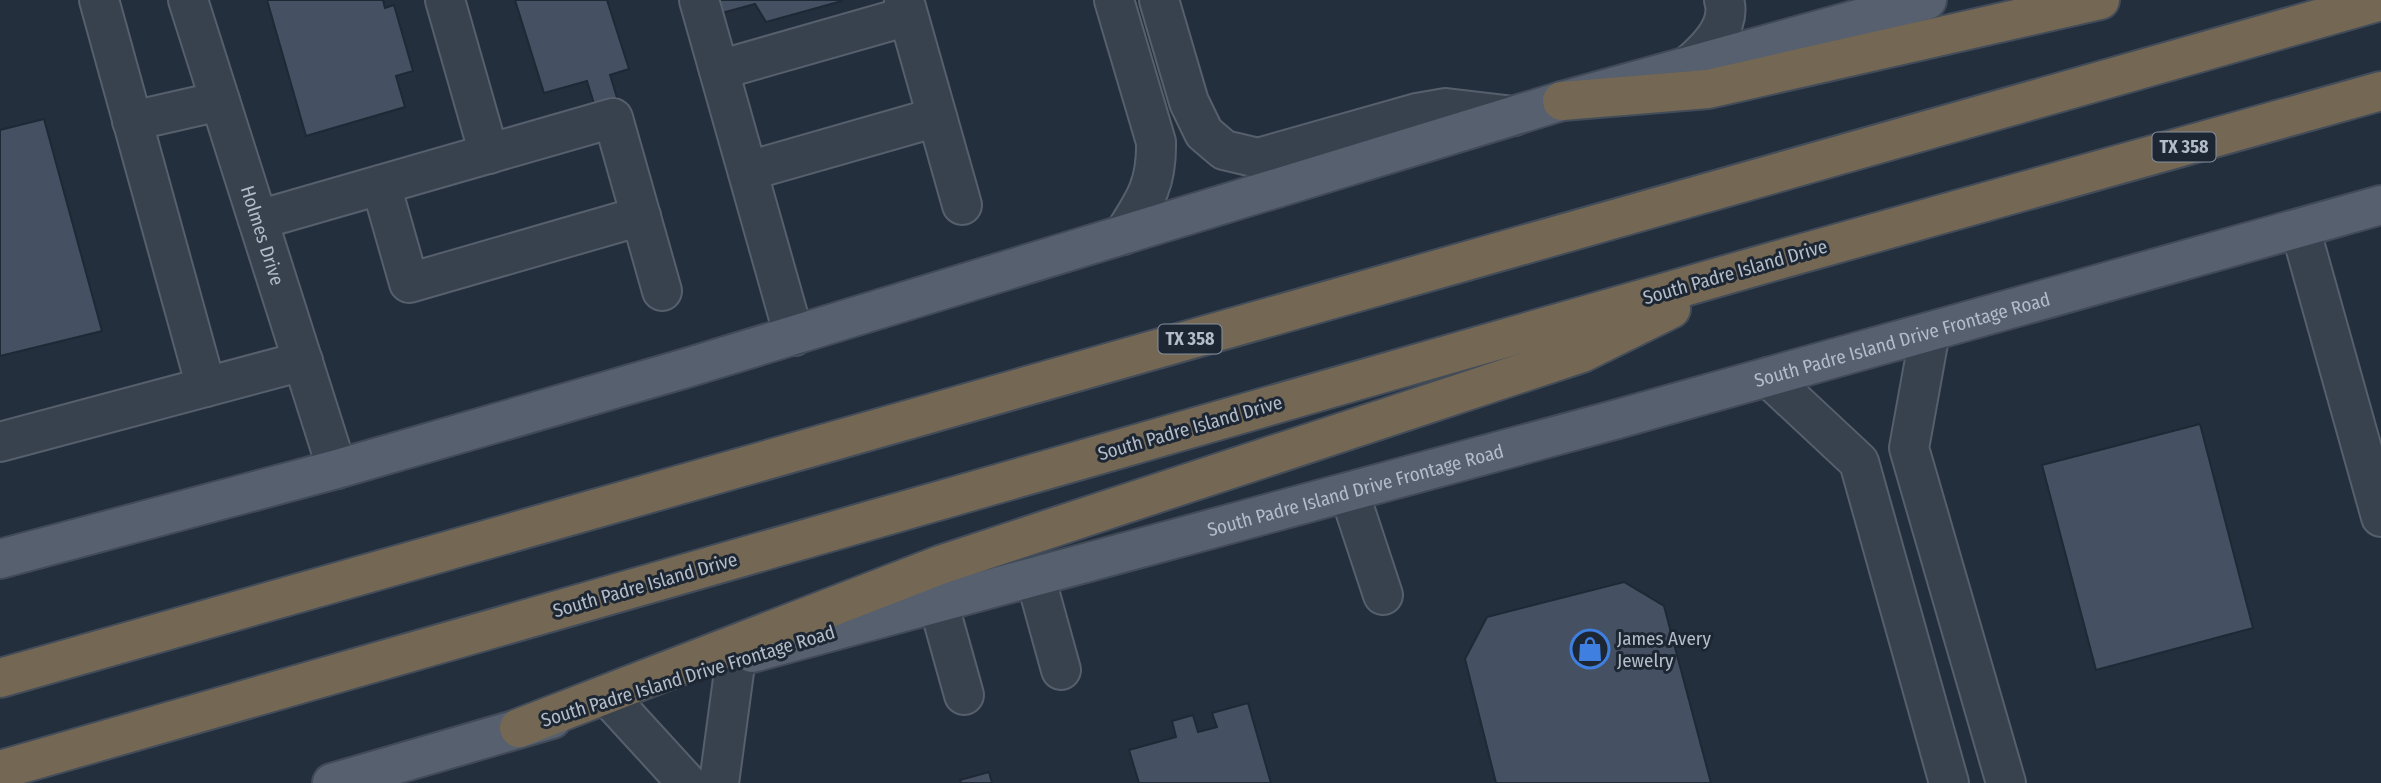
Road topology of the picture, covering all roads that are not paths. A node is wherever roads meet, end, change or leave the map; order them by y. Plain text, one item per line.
1 (99, 0) edge
2 (188, 0) edge
3 (445, 0) edge
4 (699, 0) edge
5 (1114, 0) edge
6 (1159, 0) edge
7 (1724, 0) edge
8 (1927, 0) edge
9 (2099, 0) edge
10 (2381, 1) edge
11 (906, 8) edge
12 (1688, 66) junction
13 (719, 70) junction
14 (2381, 92) edge
15 (220, 101) junction
16 (1562, 101) junction
17 (1514, 116) junction
18 (937, 117) junction
19 (132, 121) junction
20 (489, 154) junction
21 (748, 171) junction
22 (381, 185) junction
23 (962, 205) dead end
24 (2381, 205) edge
25 (640, 216) junction
26 (258, 220) junction
27 (2300, 228) junction
28 (1123, 235) junction
29 (1764, 264) junction
30 (662, 291) dead end
31 (1930, 332) junction
32 (794, 336) junction
33 (303, 361) junction
34 (1768, 377) junction
35 (206, 387) junction
36 (0, 442) edge
37 (337, 469) junction
38 (1349, 492) junction
39 (2381, 517) edge
40 (0, 559) edge
41 (1035, 576) junction
42 (1383, 595) dead end
43 (939, 602) junction
44 (736, 657) junction
45 (1061, 670) dead end
46 (0, 678) edge
47 (964, 695) dead end
48 (612, 701) junction
49 (519, 728) junction
50 (0, 770) edge
51 (332, 783) edge
52 (687, 783) edge
53 (719, 783) edge
54 (1950, 783) edge
55 (2006, 783) edge

1 - 19 street
2 - 15 street, Holmes Drive
3 - 20 street
4 - 13 street
5 - 28 street
6 - 17 street
7 - 12 street
8 - 12 main road
9 - 16 highway
10 - 46 highway, TX 358
11 - 13 street
11 - 18 street
12 - 16 main road
13 - 21 street
14 - 29 highway, South Padre Island Drive / TX 358
15 - 19 street
15 - 26 street, Holmes Drive
16 - 17 main road
17 - 28 main road
18 - 21 street
18 - 23 street
19 - 35 street
20 - 22 street
20 - 25 street
21 - 32 street
22 - 25 street
22 - 26 street
24 - 27 main road, South Padre Island Drive Frontage Road
25 - 30 street
26 - 33 street, Holmes Drive
27 - 31 main road, South Padre Island Drive Frontage Road
27 - 39 street
28 - 32 main road
29 - 49 highway
29 - 50 highway, South Padre Island Drive / TX 358
31 - 34 main road, South Padre Island Drive Frontage Road
31 - 55 street
32 - 37 main road
33 - 35 street
33 - 37 street, Holmes Drive
34 - 38 main road, South Padre Island Drive Frontage Road
34 - 54 street
35 - 36 street
37 - 40 main road
38 - 41 main road, South Padre Island Drive Frontage Road
38 - 42 street
41 - 43 main road, South Padre Island Drive Frontage Road
41 - 45 street
43 - 44 main road, South Padre Island Drive Frontage Road
43 - 47 street
44 - 48 main road, South Padre Island Drive Frontage Road
44 - 53 street
48 - 49 main road, South Padre Island Drive Frontage Road
48 - 52 street
49 - 51 main road, South Padre Island Drive Frontage Road

